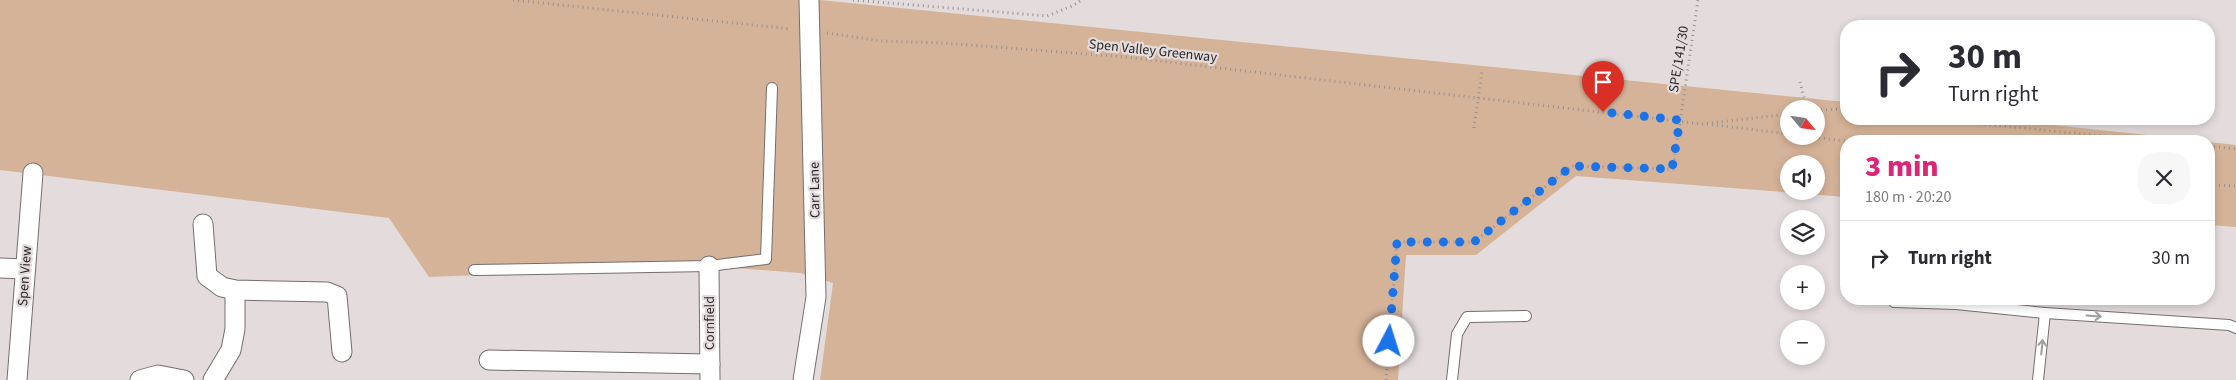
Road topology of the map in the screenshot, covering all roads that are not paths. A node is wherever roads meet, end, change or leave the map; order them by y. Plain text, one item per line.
1 (809, 0) edge
2 (772, 88) dead end
3 (33, 173) dead end
4 (203, 224) dead end
5 (709, 266) junction
6 (0, 268) edge
7 (25, 269) junction
8 (474, 270) dead end
9 (235, 290) junction
10 (1966, 305) edge
11 (2045, 313) junction
12 (1526, 316) dead end
13 (2236, 328) edge
14 (342, 352) dead end
15 (489, 360) dead end
16 (710, 372) edge
17 (17, 380) edge
18 (140, 380) edge
19 (184, 380) edge
20 (213, 380) edge
21 (803, 380) edge
22 (1452, 380) edge
23 (2038, 380) edge

1 - 21 street, Carr Lane
2 - 5 lane
3 - 7 street, Spen View
4 - 9 street
5 - 8 lane
5 - 16 street, Cornfield
6 - 7 street
7 - 17 street, Spen View
9 - 14 street
9 - 20 street
10 - 11 lane
11 -> 13 lane
23 -> 11 lane
12 - 22 lane
15 - 16 street
18 - 19 street

